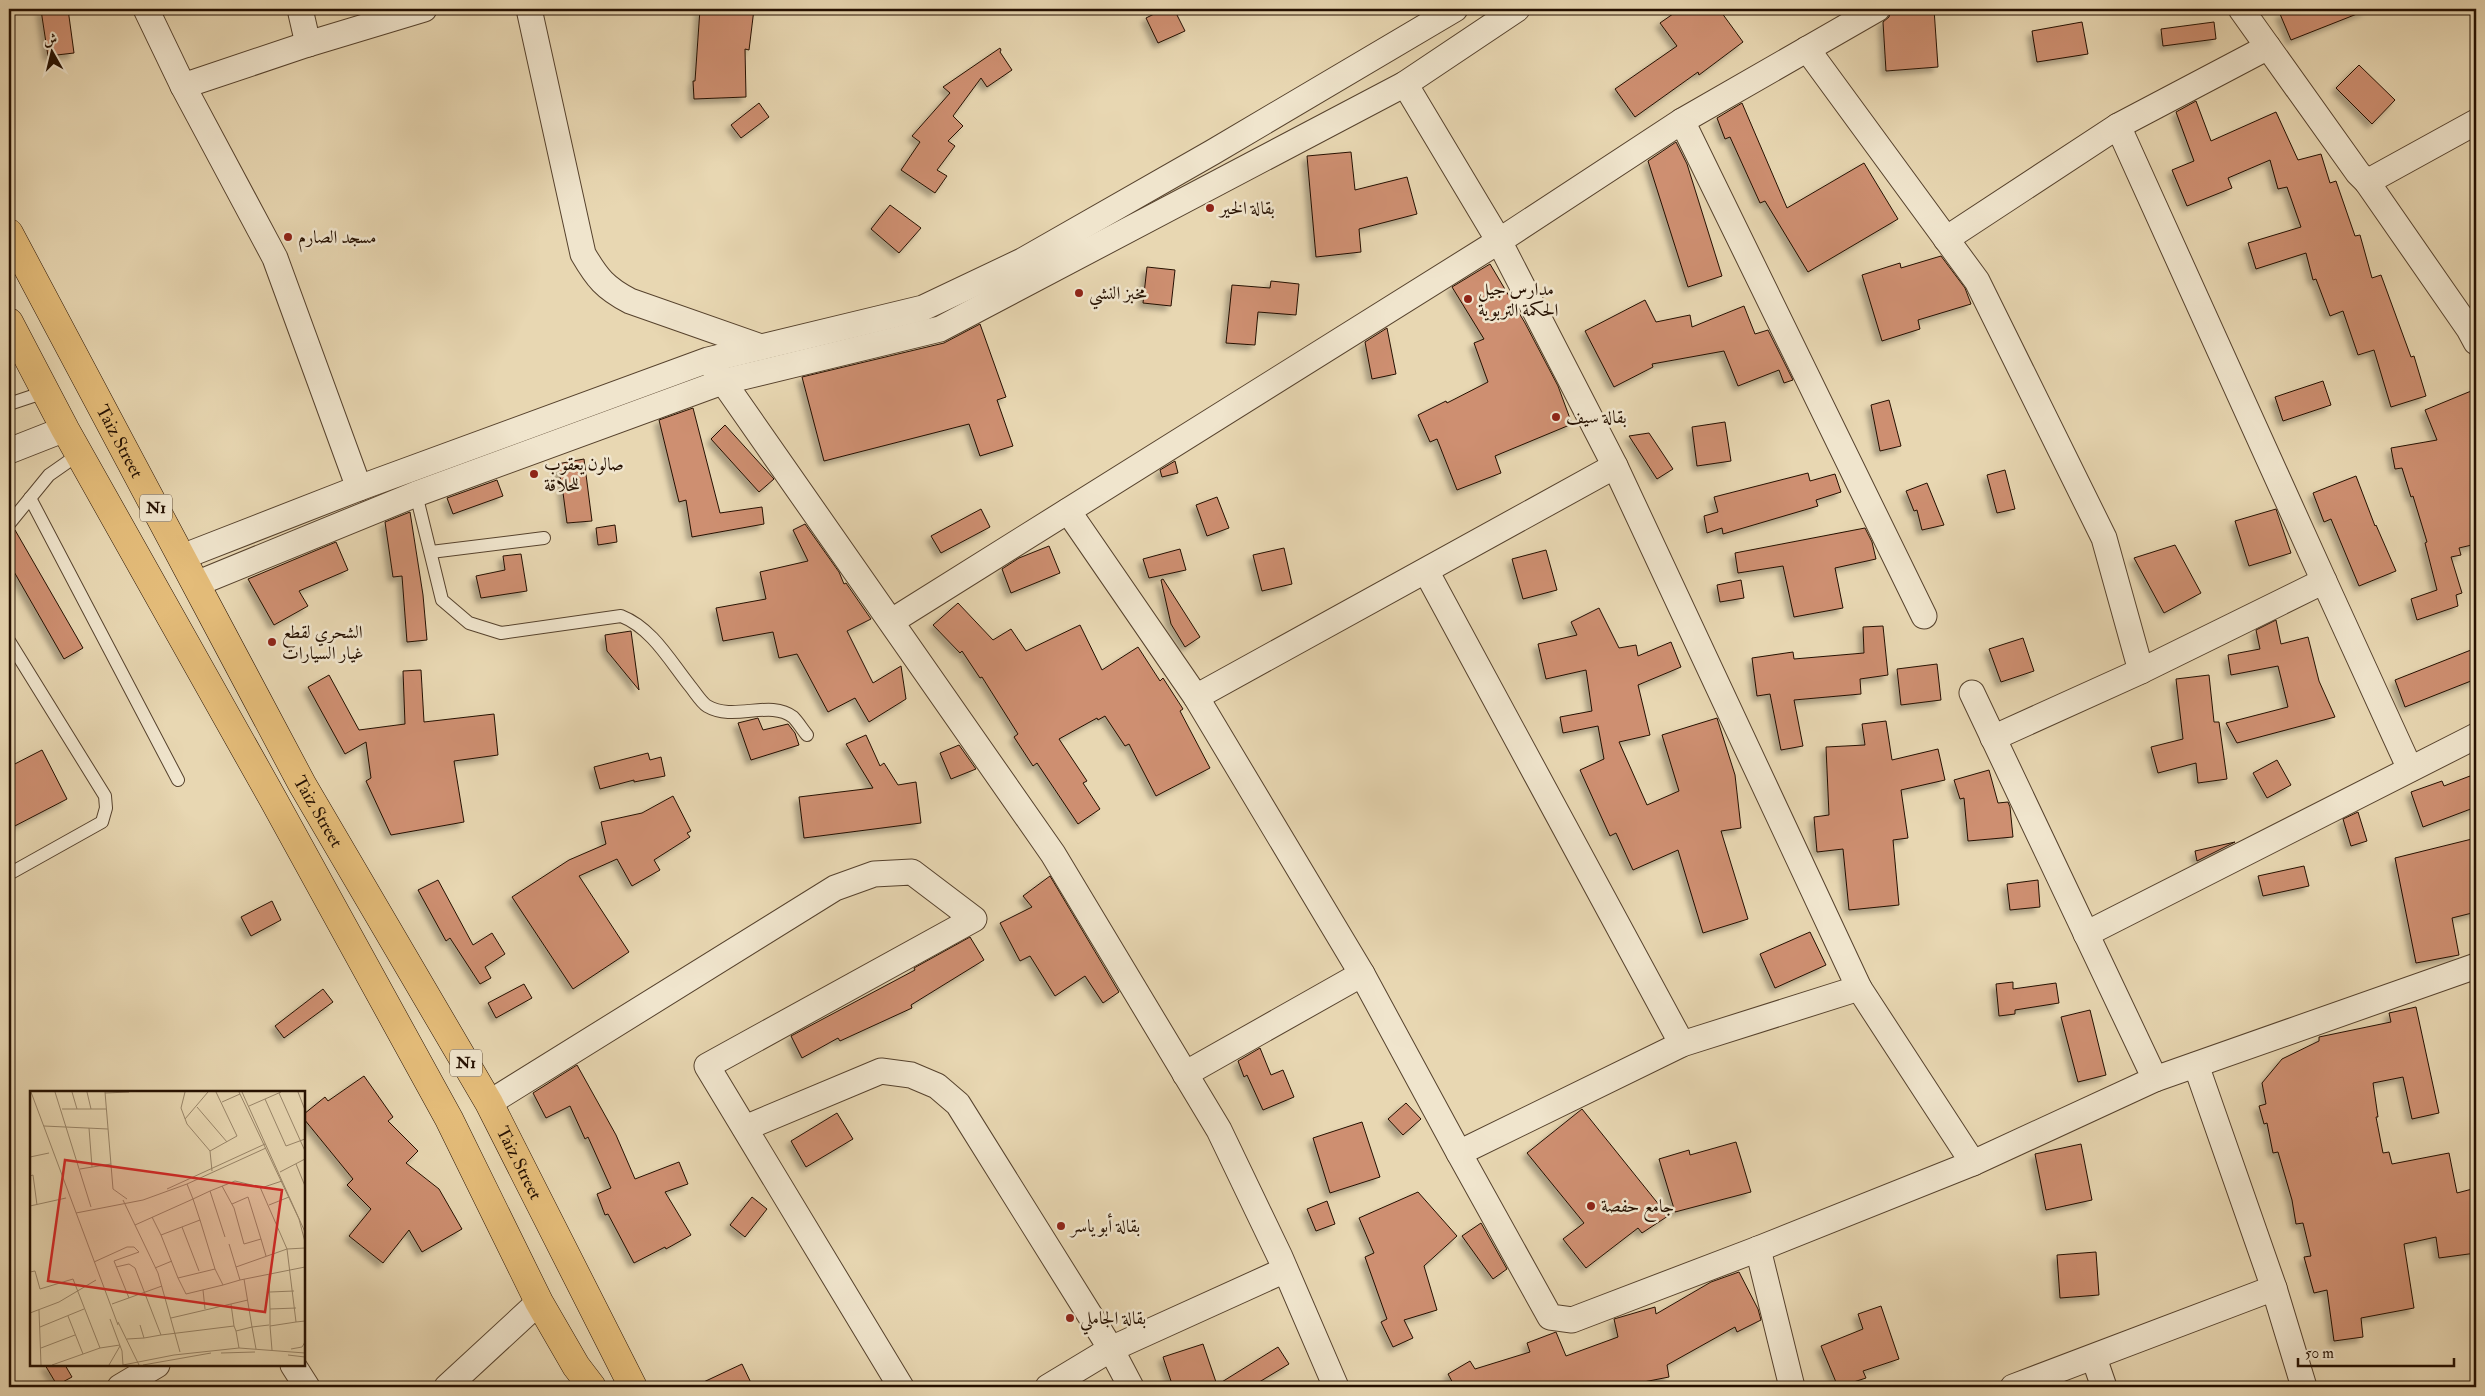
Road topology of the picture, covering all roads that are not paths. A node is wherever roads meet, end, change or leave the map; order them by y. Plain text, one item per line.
1 (146, 9) edge
2 (300, 9) edge
3 (424, 9) edge
4 (529, 9) edge
5 (1455, 9) edge
6 (1517, 9) edge
7 (1877, 9) edge
8 (2247, 11) edge
9 (308, 44) junction
10 (2268, 47) junction
11 (1807, 49) junction
12 (1405, 84) junction
13 (183, 86) junction
14 (1682, 121) junction
15 (2476, 122) edge
16 (2118, 126) junction
17 (2367, 182) junction
18 (9, 233) edge
19 (1946, 239) junction
20 (1499, 241) junction
21 (9, 322) edge
22 (2476, 342) edge
23 (761, 347) junction
24 (708, 360) junction
25 (722, 382) junction
26 (45, 392) junction
27 (9, 404) edge
28 (65, 429) junction
29 (9, 451) edge
30 (79, 454) junction
31 (1615, 466) junction
32 (359, 488) junction
33 (416, 494) junction
34 (30, 498) junction
35 (1068, 511) junction
36 (9, 524) edge
37 (544, 538) dead end
38 (431, 552) junction
39 (182, 557) junction
40 (1426, 571) junction
41 (2324, 581) junction
42 (196, 584) junction
43 (1924, 616) dead end
44 (892, 621) junction
45 (9, 641) edge
46 (2141, 671) junction
47 (1972, 693) dead end
48 (1196, 697) junction
49 (807, 735) dead end
50 (2476, 736) edge
51 (1993, 738) junction
52 (2410, 769) junction
53 (178, 780) dead end
54 (302, 784) junction
55 (273, 799) junction
56 (9, 874) edge
57 (2086, 934) junction
58 (2475, 971) edge
59 (1362, 974) junction
60 (1859, 988) junction
61 (1682, 1044) junction
62 (2196, 1065) junction
63 (1185, 1074) junction
64 (2155, 1079) junction
65 (489, 1103) junction
66 (745, 1128) junction
67 (1460, 1153) junction
68 (1973, 1163) junction
69 (1758, 1249) junction
70 (1285, 1270) junction
71 (2274, 1288) junction
72 (539, 1302) junction
73 (1111, 1349) junction
74 (615, 1350) junction
75 (2094, 1358) junction
76 (155, 1366) edge
77 (294, 1366) edge
78 (584, 1380) edge
79 (120, 1387) edge
80 (307, 1387) edge
81 (447, 1387) edge
82 (633, 1387) edge
83 (647, 1387) edge
84 (901, 1387) edge
85 (1048, 1387) edge
86 (1132, 1387) edge
87 (1336, 1387) edge
88 (1792, 1387) edge
89 (2013, 1387) edge
90 (2104, 1387) edge
91 (2304, 1387) edge

1 - 13 street
2 - 9 street
3 - 9 street
4 - 23 street
5 - 23 street
6 - 12 street
7 - 11 street
8 - 10 street
9 - 13 street
10 - 16 street
10 - 17 street
11 - 14 street
11 - 19 street
12 - 20 street
12 - 25 street
13 - 32 street
14 - 20 street
14 - 43 street
15 - 17 street
16 - 19 street
16 - 41 street
17 - 22 street
18 - 39 highway, Taiz Street / N1
19 - 46 street
20 - 31 street
20 - 35 street
21 - 26 highway, Taiz Street / N1
23 - 24 street
24 - 25 street
24 - 32 street
25 - 33 street
25 - 44 street
26 - 27 lane
26 - 28 highway, Taiz Street / N1
28 - 29 street
28 - 30 highway, Taiz Street / N1
30 - 34 lane
30 - 55 highway, Taiz Street / N1
31 - 40 street
31 - 60 street
32 - 39 street
33 - 38 lane
33 - 42 street
34 - 36 lane
34 - 53 lane
35 - 44 street
35 - 48 street
37 - 38 lane
38 - 49 lane
39 - 42 highway, Taiz Street / N1
40 - 48 street
40 - 61 street
41 - 46 street
41 - 52 street
42 - 54 highway, Taiz Street / N1
44 - 63 street
45 - 56 lane
46 - 51 street
47 - 51 street
48 - 59 street
50 - 52 street
51 - 57 street
52 - 57 street
54 - 55 highway
54 - 65 highway, Taiz Street / N1
55 - 72 highway, Taiz Street / N1
57 - 64 street
58 - 62 street
59 - 63 street
59 - 67 street
60 - 61 street
60 - 68 street
61 - 67 street
62 - 64 street
62 - 71 street
63 - 70 street
64 - 68 street
65 - 66 street
65 - 74 highway, Taiz Street / N1
66 - 73 street
66 - 84 street
67 - 69 street
68 - 69 street
69 - 88 street
70 - 73 street
70 - 87 street
71 - 75 street
71 - 91 street
72 - 78 highway, Taiz Street / N1
72 - 81 street
73 - 85 street
73 - 86 street
74 - 82 highway, Taiz Street / N1
74 - 83 highway, N1
75 - 89 street
75 - 90 street
76 - 79 street
77 - 80 street

